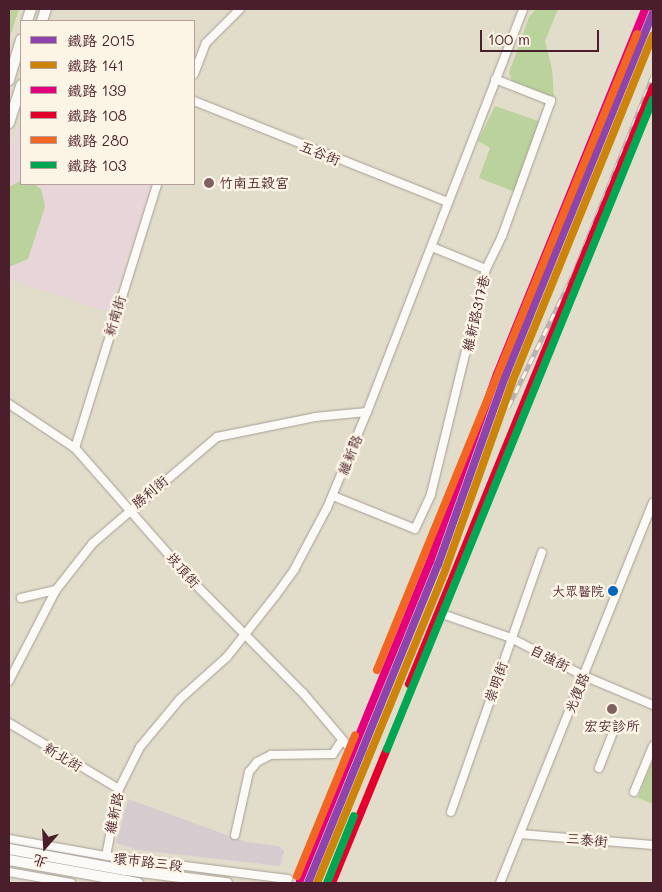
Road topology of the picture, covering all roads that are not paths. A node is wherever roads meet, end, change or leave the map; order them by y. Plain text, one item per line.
1 (240, 9) edge
2 (523, 9) edge
3 (20, 43) edge
4 (195, 71) edge
5 (495, 78) junction
6 (9, 80) edge
7 (20, 88) edge
8 (195, 101) edge
9 (9, 123) edge
10 (157, 185) edge
11 (448, 202) junction
12 (432, 247) junction
13 (486, 268) junction
14 (9, 404) edge
15 (368, 412) junction
16 (75, 448) junction
17 (333, 496) junction
18 (653, 503) edge
19 (129, 509) junction
20 (542, 552) dead end
21 (56, 590) junction
22 (21, 598) dead end
23 (446, 616) dead end
24 (245, 634) junction
25 (511, 638) junction
26 (584, 676) junction
27 (9, 681) edge
28 (653, 705) edge
29 (9, 724) edge
30 (614, 730) dead end
31 (653, 746) edge
32 (599, 768) dead end
33 (119, 789) junction
34 (634, 792) dead end
35 (451, 812) dead end
36 (520, 834) junction
37 (235, 835) dead end
38 (9, 839) edge
39 (653, 845) edge
40 (9, 849) edge
41 (69, 850) junction
42 (106, 856) junction
43 (9, 860) edge
44 (9, 872) edge
45 (287, 881) edge
46 (67, 882) edge
47 (138, 883) edge
48 (227, 883) edge
49 (500, 883) edge

1 - 4 street
2 - 5 street, 維新路
3 - 6 main road
5 - 11 street, 維新路
5 - 13 street, 維新路317巷
7 - 9 main road
8 - 11 street, 五谷街
10 - 16 street, 新南街
11 - 12 street, 維新路
12 - 13 street
12 - 15 street, 維新路
13 - 17 street, 維新路317巷
14 - 16 street, 崁頂街
15 - 17 street, 維新路
15 - 19 street, 勝利街
16 - 19 street, 崁頂街
17 - 24 street, 維新路
18 - 26 street, 光復路
19 - 21 street, 勝利街
19 - 24 street, 崁頂街
20 - 25 street, 崇明街
21 - 22 street
21 - 27 street, 勝利街
23 - 25 street, 自強街
24 - 33 street, 維新路
24 - 37 street, 崁頂街
25 - 26 street, 自強街
25 - 35 street, 崇明街
26 - 28 street, 自強街
26 - 36 street, 光復路
29 - 33 street, 新北街
30 - 32 street
31 - 34 street
33 - 42 street, 維新路
36 - 39 street, 三泰街
36 - 49 street, 光復路
38 - 41 street, 環市路三段
40 - 48 main road, bridge
41 - 42 street, 環市路三段
41 - 46 street
42 - 45 street, 環市路三段
43 - 47 main road, bridge
44 - 46 street

